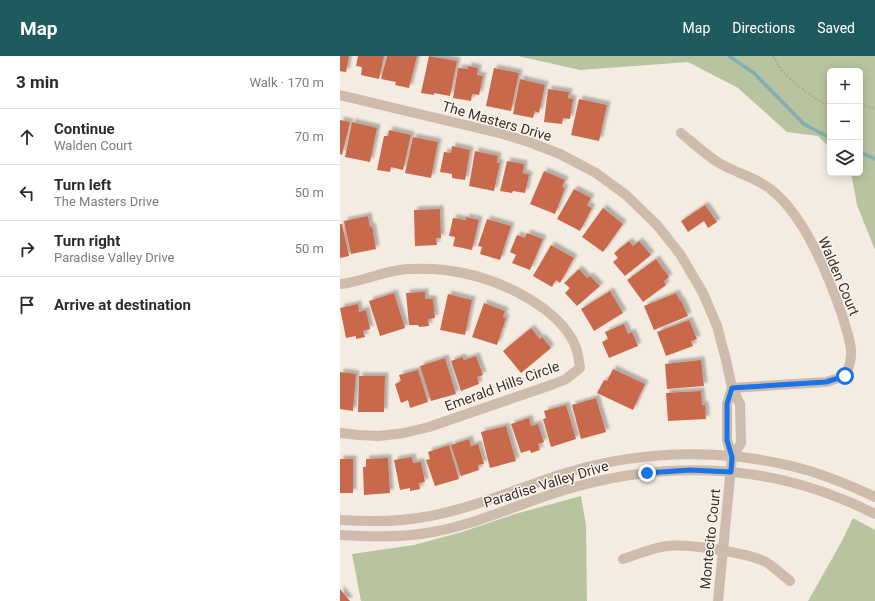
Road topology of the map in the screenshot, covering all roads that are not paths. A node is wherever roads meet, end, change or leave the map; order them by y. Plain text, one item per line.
1 (340, 95) edge
2 (681, 133) dead end
3 (340, 284) edge
4 (732, 388) junction
5 (340, 433) edge
6 (732, 457) junction
7 (731, 472) junction
8 (875, 497) edge
9 (875, 514) edge
10 (340, 520) edge
11 (340, 535) edge
12 (723, 551) junction
13 (623, 559) dead end
14 (790, 581) dead end
15 (718, 601) edge

1 - 4 street, The Masters Drive
2 - 4 street, Walden Court
3 - 5 street, Emerald Hills Circle
4 - 6 street, The Masters Drive
6 - 7 street, Montecito Court
6 - 8 street, Paradise Valley Drive
6 - 10 street, Paradise Valley Drive
7 - 9 street, Paradise Valley Drive
7 - 11 street, Paradise Valley Drive
7 - 12 street, Montecito Court
12 - 13 street
12 - 14 street
12 - 15 street, Montecito Court

